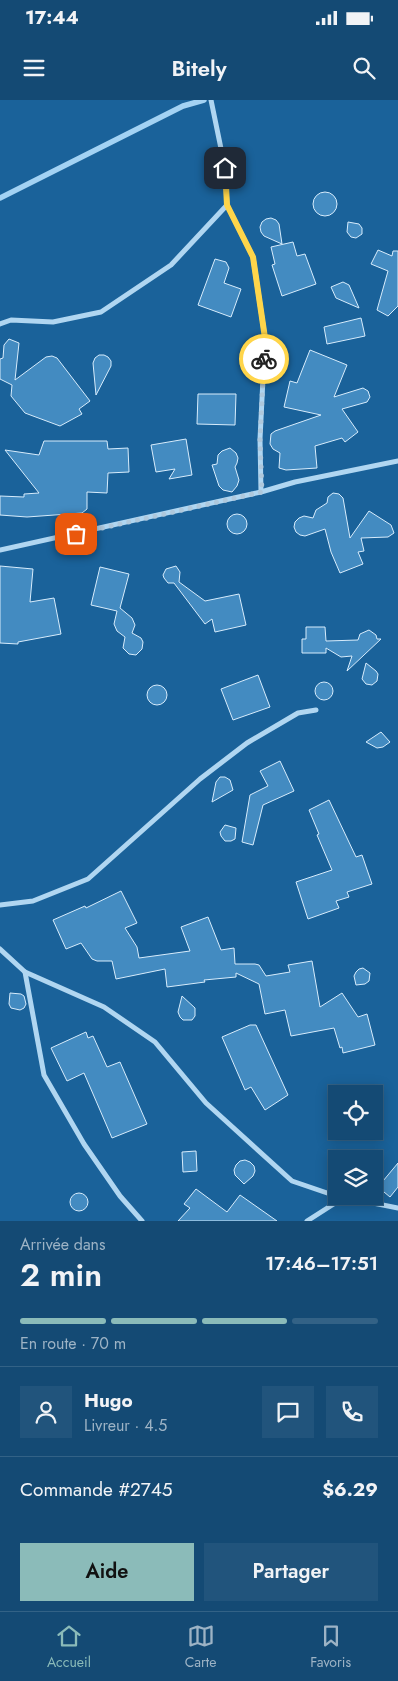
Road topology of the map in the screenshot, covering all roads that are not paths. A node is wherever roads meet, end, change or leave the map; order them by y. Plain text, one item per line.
1 (211, 100) edge
2 (227, 205) junction
3 (0, 324) edge
4 (398, 461) edge
5 (262, 492) junction
6 (0, 550) edge
7 (316, 710) dead end
8 (0, 905) edge
9 (0, 949) edge
10 (25, 972) junction
11 (328, 1193) edge
12 (328, 1205) edge
13 (382, 1205) edge
14 (398, 1208) edge
15 (142, 1221) edge
16 (307, 1221) edge

1 - 2 street
2 - 3 street
2 - 5 street
4 - 5 street
5 - 6 street
7 - 8 street
9 - 10 street
10 - 11 street
10 - 15 street
12 - 16 street
13 - 14 street

